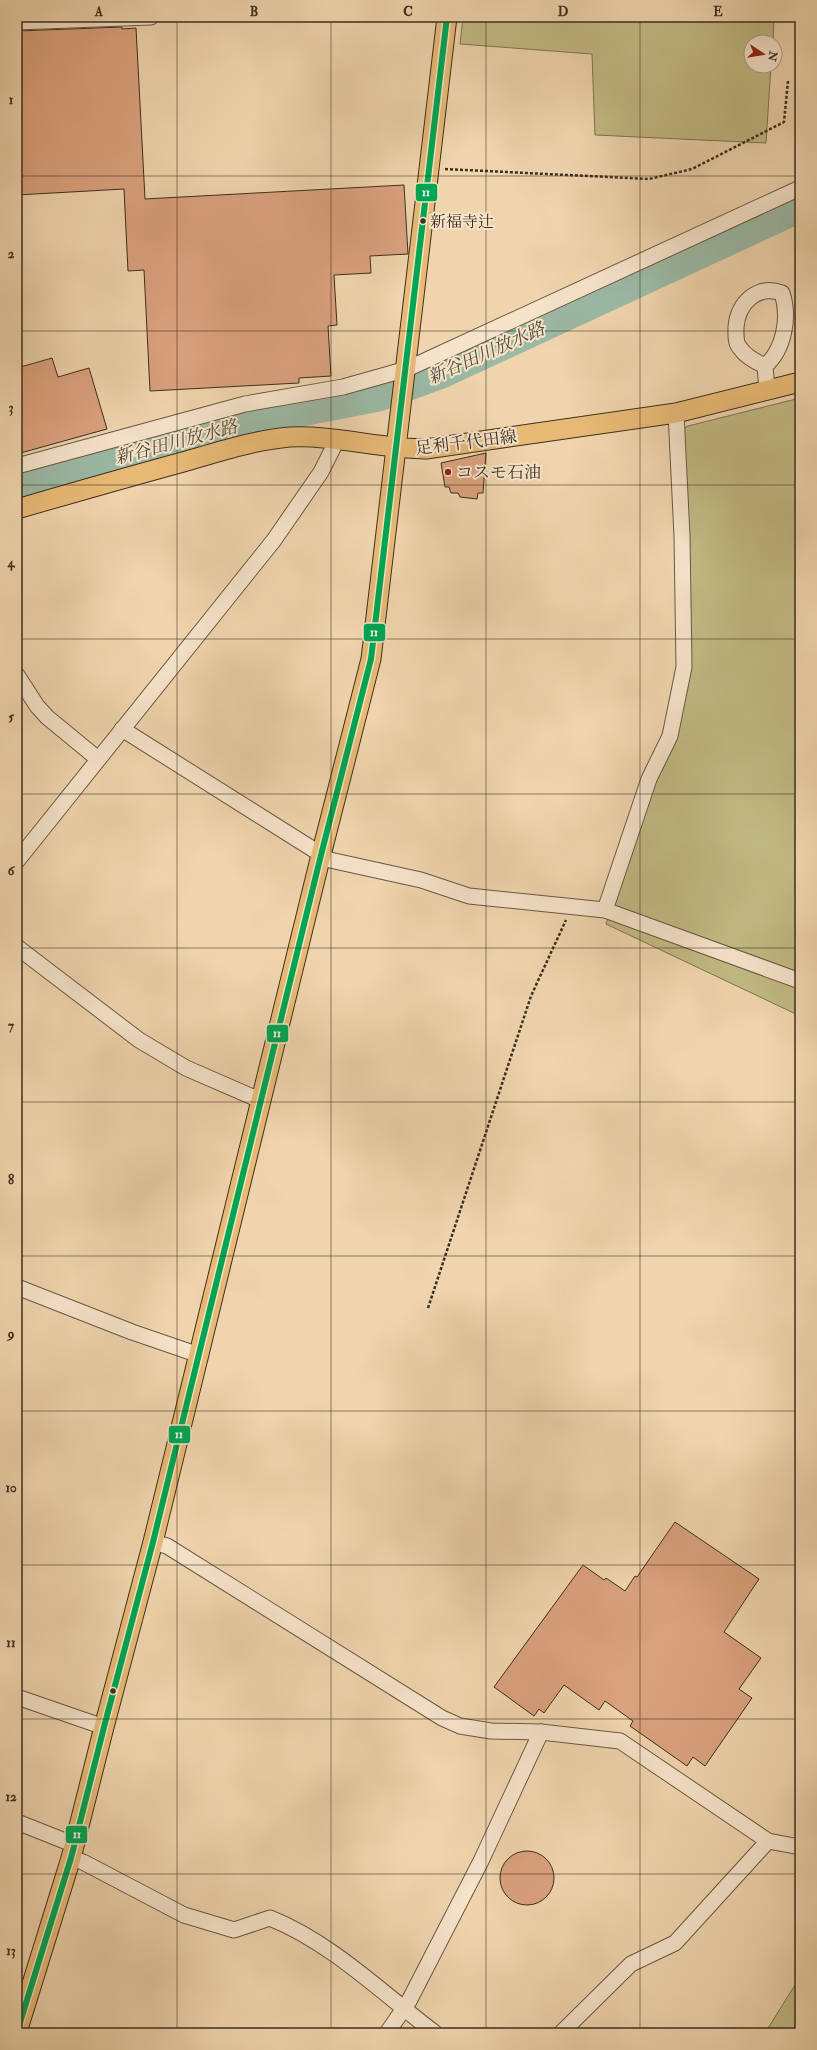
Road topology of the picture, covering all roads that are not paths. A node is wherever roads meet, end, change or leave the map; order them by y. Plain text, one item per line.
1 (151, 17) edge
2 (447, 17) edge
3 (17, 22) edge
4 (800, 188) edge
5 (765, 366) junction
6 (406, 372) junction
7 (800, 382) edge
8 (767, 390) junction
9 (676, 413) junction
10 (337, 440) junction
11 (396, 448) junction
12 (17, 466) edge
13 (17, 509) edge
14 (17, 675) edge
15 (122, 729) junction
16 (98, 759) junction
17 (321, 855) junction
18 (18, 857) edge
19 (605, 910) junction
20 (17, 946) edge
21 (800, 981) edge
22 (262, 1101) junction
23 (17, 1287) edge
24 (199, 1355) junction
25 (153, 1542) junction
26 (17, 1697) edge
27 (104, 1727) junction
28 (541, 1732) junction
29 (17, 1822) edge
30 (768, 1841) junction
31 (800, 1847) edge
32 (73, 1851) junction
33 (403, 2009) junction
34 (17, 2032) edge
35 (387, 2033) edge
36 (435, 2033) edge
37 (562, 2033) edge

1 - 3 street
2 - 6 main road
4 - 6 street
5 - 5 street
5 - 8 street
6 - 11 main road
6 - 12 street
7 - 8 main road, 足利千代田線
8 - 9 main road, 足利千代田線
9 - 11 main road, 足利千代田線
9 - 19 street
10 - 11 main road, 足利千代田線
10 - 13 main road, 足利千代田線
10 - 15 street
11 - 17 main road
14 - 16 street
15 - 16 street
15 - 17 street
16 - 18 street
17 - 19 street
17 - 22 main road
19 - 21 street
20 - 22 street
22 - 24 main road
23 - 24 street
24 - 25 main road
25 - 27 main road
25 - 28 street
26 - 27 street
27 - 32 main road
28 - 30 street
28 - 33 street
29 - 32 street
30 - 31 street
30 - 37 street
32 - 33 street
32 - 34 main road
33 - 35 street
33 - 36 street

